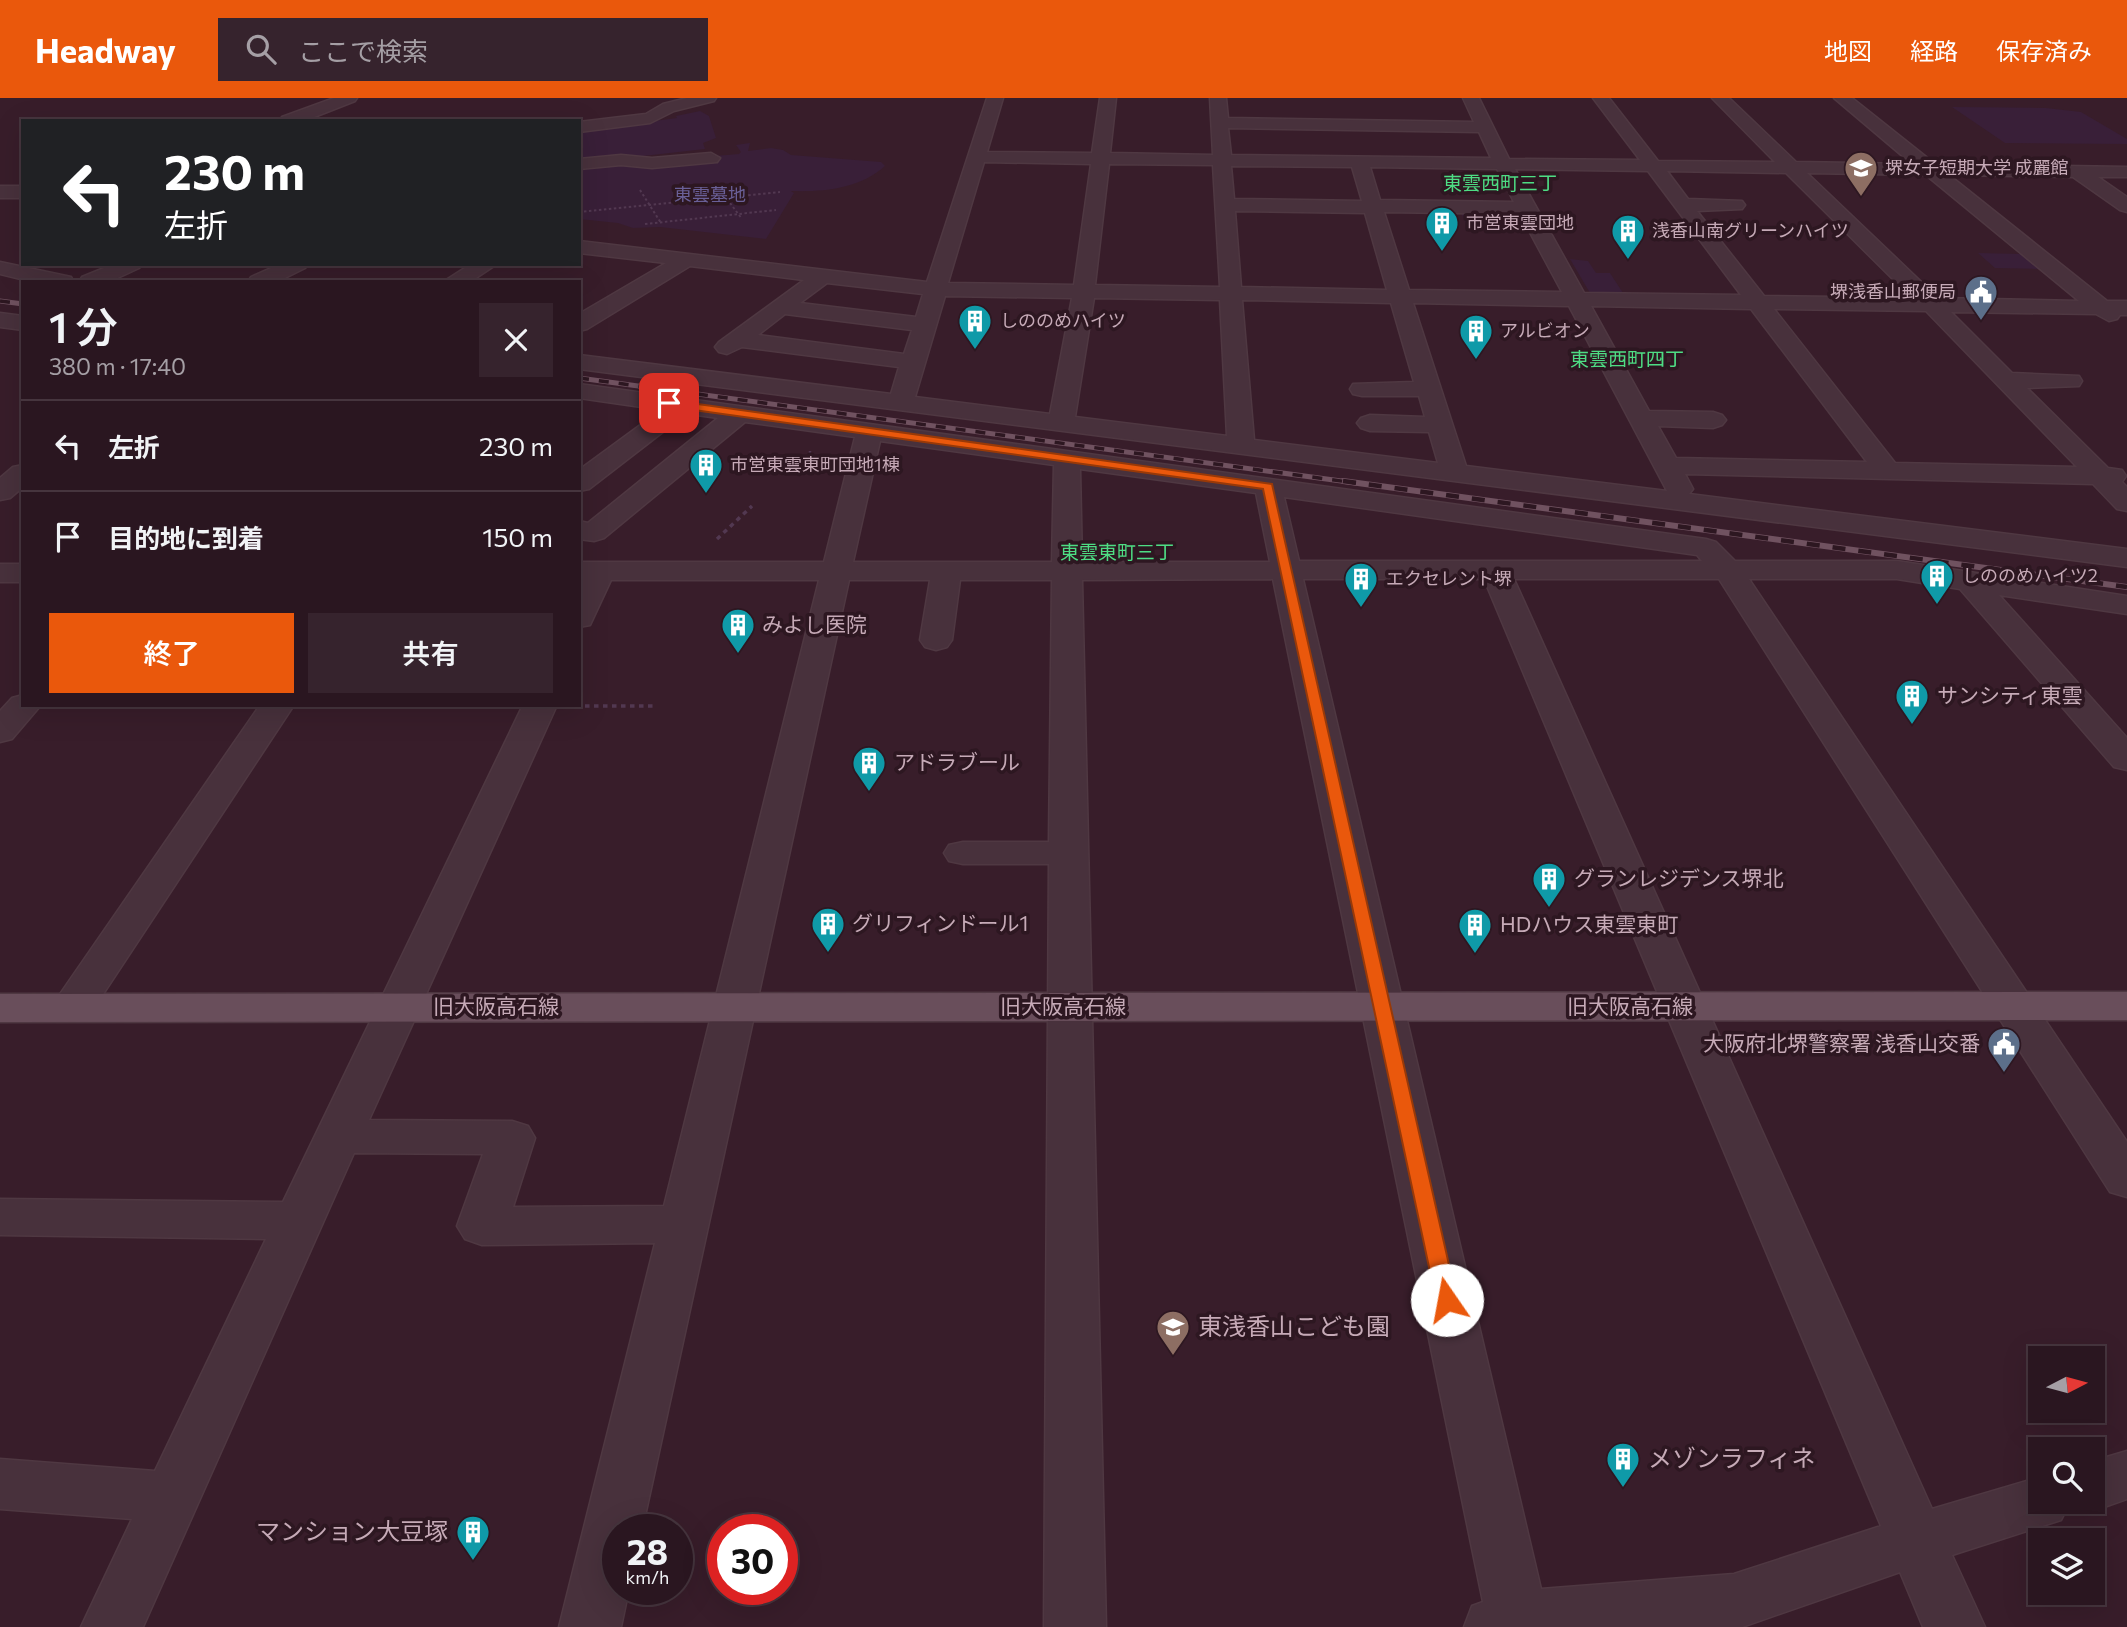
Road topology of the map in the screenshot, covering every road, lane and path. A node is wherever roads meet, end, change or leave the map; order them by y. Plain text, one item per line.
1 (348, 98) edge
2 (708, 98) edge
3 (995, 98) edge
4 (1108, 98) edge
5 (1471, 98) edge
6 (1601, 98) edge
7 (1720, 98) edge
8 (1842, 98) edge
9 (688, 100) edge
10 (1308, 109) dead end
11 (1219, 110) edge
12 (294, 119) edge
13 (581, 127) edge
14 (1485, 127) junction
15 (977, 157) junction
16 (704, 159) joint
17 (1100, 159) junction
18 (1359, 162) junction
19 (1502, 162) junction
20 (581, 164) edge
21 (1652, 165) junction
22 (1789, 167) junction
23 (1930, 169) junction
24 (2077, 172) junction
25 (2127, 172) edge
26 (1228, 175) junction
27 (1340, 183) dead end
28 (1366, 184) junction
29 (1491, 188) dead end
30 (1516, 188) junction
31 (0, 192) edge
32 (21, 192) edge
33 (780, 192) dead end
34 (725, 198) junction
35 (1225, 205) junction
36 (1682, 205) junction
37 (1735, 205) dead end
38 (1373, 206) junction
39 (2127, 206) edge
40 (1527, 208) junction
41 (776, 210) dead end
42 (581, 212) edge
43 (738, 214) junction
44 (742, 219) dead end
45 (634, 225) dead end
46 (581, 247) edge
47 (686, 260) junction
48 (127, 266) edge
49 (294, 266) edge
50 (483, 266) edge
51 (0, 268) edge
52 (824, 275) junction
53 (54, 280) edge
54 (95, 280) edge
55 (263, 280) edge
56 (458, 280) edge
57 (936, 289) junction
58 (1084, 291) junction
59 (1231, 293) junction
60 (1401, 296) junction
61 (1577, 299) junction
62 (1757, 302) junction
63 (1932, 305) junction
64 (780, 307) junction
65 (2102, 308) junction
66 (2127, 308) edge
67 (581, 323) edge
68 (924, 325) junction
69 (2127, 328) edge
70 (737, 339) junction
71 (637, 346) dead end
72 (581, 362) edge
73 (914, 362) junction
74 (607, 366) junction
75 (686, 376) junction
76 (2006, 380) junction
77 (2070, 381) dead end
78 (1362, 388) dead end
79 (1429, 389) junction
80 (581, 391) edge
81 (900, 404) junction
82 (581, 412) edge
83 (740, 413) junction
84 (1641, 418) junction
85 (1713, 420) dead end
86 (659, 423) junction
87 (1370, 423) dead end
88 (1440, 425) junction
89 (869, 431) junction
90 (718, 432) junction
91 (1064, 442) junction
92 (1241, 447) junction
93 (1666, 466) junction
94 (1887, 471) junction
95 (21, 474) edge
96 (1455, 474) junction
97 (2098, 475) junction
98 (2127, 476) edge
99 (581, 482) edge
100 (1268, 487) junction
101 (0, 492) edge
102 (1687, 503) junction
103 (2127, 503) edge
104 (581, 530) edge
105 (2127, 558) edge
106 (590, 570) edge
107 (836, 571) junction
108 (946, 571) junction
109 (1068, 571) junction
110 (1287, 571) junction
111 (1496, 572) junction
112 (1729, 572) junction
113 (0, 573) edge
114 (21, 573) edge
115 (1970, 581) junction
116 (2115, 603) edge
117 (581, 609) edge
118 (2127, 626) edge
119 (936, 640) dead end
120 (581, 706) edge
121 (654, 706) dead end
122 (22, 707) edge
123 (276, 707) edge
124 (540, 707) edge
125 (0, 732) edge
126 (2127, 759) edge
127 (963, 853) dead end
128 (1068, 853) junction
129 (1685, 1006) junction
130 (2014, 1006) junction
131 (2127, 1006) edge
132 (73, 1007) junction
133 (734, 1007) junction
134 (1071, 1007) junction
135 (1382, 1007) junction
136 (0, 1008) edge
137 (399, 1008) junction
138 (339, 1136) junction
139 (2127, 1180) edge
140 (0, 1217) edge
141 (300, 1221) junction
142 (684, 1224) junction
143 (2127, 1475) edge
144 (2105, 1482) edge
145 (0, 1484) edge
146 (171, 1497) junction
147 (2028, 1506) edge
148 (1916, 1540) junction
149 (1509, 1624) edge
150 (112, 1627) edge
151 (590, 1627) edge
152 (1075, 1627) edge
153 (1954, 1627) edge

1 - 12 street
2 - 9 street
3 - 15 street
4 - 17 street
5 - 14 street
6 - 21 street
7 - 22 street
8 - 23 street
9 - 13 street
10 - 11 street
11 - 14 street
11 - 26 street
14 - 19 street
15 - 17 street
15 - 57 street
16 - 20 street
16 - 34 path
17 - 26 street
17 - 58 street
18 - 19 street
18 - 26 street
18 - 28 street
19 - 21 street
19 - 30 street
21 - 22 street
21 - 36 street
22 - 23 street
22 - 63 street
23 - 24 street
23 - 65 street
24 - 25 street
24 - 39 street
26 - 35 street
27 - 28 street
28 - 38 street
29 - 30 street
30 - 40 street
31 - 32 street
33 - 34 path
34 - 42 path
34 - 43 path
35 - 38 street
35 - 59 street
36 - 37 street
36 - 62 street
38 - 40 street
38 - 60 street
40 - 61 street
41 - 43 path
43 - 44 path
43 - 45 path
46 - 47 street
47 - 52 street
47 - 67 street
48 - 54 street
49 - 55 street
50 - 56 street
51 - 53 street
52 - 57 street
52 - 64 street
57 - 58 street
57 - 68 street
58 - 59 street
58 - 91 street
59 - 60 street
59 - 92 street
60 - 61 street
60 - 79 street
61 - 62 street
61 - 84 street
62 - 63 street
62 - 94 street
63 - 65 street
63 - 76 street
64 - 68 street
64 - 70 street
65 - 66 street
65 - 69 street
68 - 73 street
70 - 73 street
70 - 75 street
71 - 74 street
72 - 74 street
73 - 81 street
74 - 75 street
75 - 81 street
76 - 77 street
76 - 97 street
78 - 79 street
79 - 88 street
80 - 83 street
81 - 91 street
82 - 86 street
83 - 89 street
83 - 90 street
84 - 85 street
84 - 93 street
86 - 90 street
86 - 99 street
87 - 88 street
88 - 96 street
89 - 91 street
89 - 107 street
90 - 104 street
91 - 92 street
91 - 100 street
91 - 109 street
92 - 96 street
93 - 94 street
93 - 102 street
94 - 97 street
95 - 101 street
96 - 102 street
97 - 98 street
97 - 103 street
100 - 110 street
100 - 112 street
102 - 105 street
106 - 107 street
106 - 117 street
107 - 108 street
107 - 133 street
108 - 109 street
108 - 119 street
109 - 110 street
109 - 128 street
110 - 111 street
110 - 135 street
111 - 112 street
111 - 129 street
112 - 115 street
112 - 130 street
113 - 114 street
115 - 116 street
115 - 126 street
116 - 118 street
120 - 121 path
122 - 125 street
123 - 132 street
124 - 137 street
127 - 128 street
128 - 134 street
129 - 130 main road, 旧大阪高石線
129 - 135 main road, 旧大阪高石線
129 - 148 street
130 - 131 main road, 旧大阪高石線
130 - 139 street
132 - 136 main road, 旧大阪高石線
132 - 137 main road, 旧大阪高石線
133 - 134 main road, 旧大阪高石線
133 - 137 main road, 旧大阪高石線
133 - 142 street
134 - 135 main road, 旧大阪高石線
134 - 152 street
135 - 149 street
137 - 138 street
138 - 141 street
138 - 142 street
140 - 141 street
141 - 146 street
142 - 151 street
143 - 144 street
145 - 146 street
146 - 150 street
147 - 148 street
148 - 149 street
148 - 153 street

